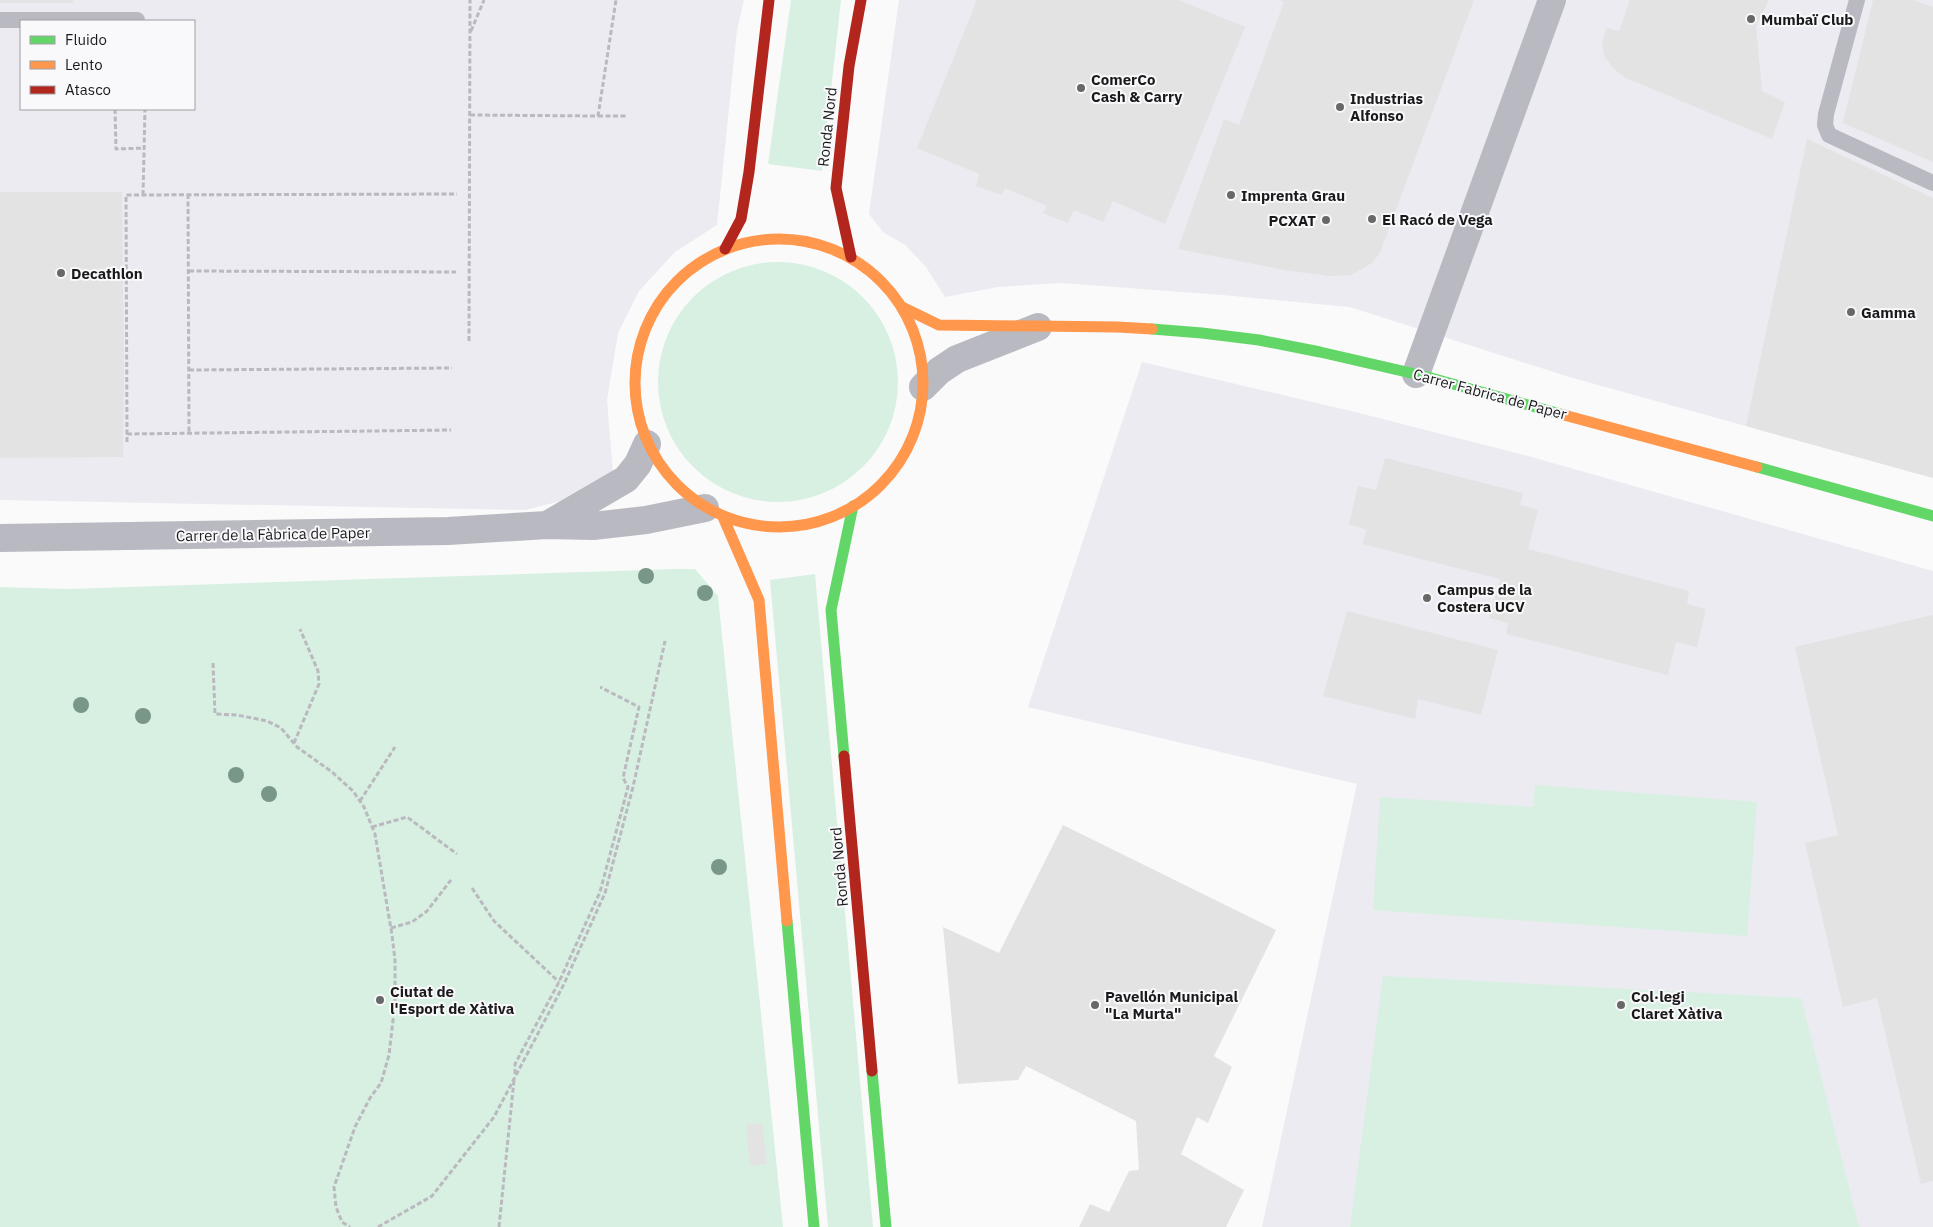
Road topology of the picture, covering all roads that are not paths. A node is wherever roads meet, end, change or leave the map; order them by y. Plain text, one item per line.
1 (770, 0) edge
2 (861, 0) edge
3 (1552, 0) edge
4 (1857, 0) edge
5 (0, 20) edge
6 (137, 20) edge
7 (1933, 183) edge
8 (725, 249) junction
9 (851, 257) junction
10 (902, 307) junction
11 (1038, 327) junction
12 (1416, 374) junction
13 (923, 387) junction
14 (647, 444) junction
15 (854, 506) junction
16 (714, 512) junction
17 (1933, 516) edge
18 (547, 525) junction
19 (0, 538) edge
20 (814, 1227) edge
21 (886, 1227) edge

1 - 8 main road
2 - 9 main road, Ronda Nord
3 - 12 street
4 - 7 lane
5 - 6 lane
8 - 9 main road
8 - 14 main road
9 - 10 main road
10 - 11 main road, Carrer Fabrica de Paper
10 - 13 main road
11 - 12 main road, Carrer Fabrica de Paper
11 - 13 street, Carrer Fabrica de Paper
12 - 17 main road, Carrer Fabrica de Paper
13 - 15 main road
14 - 16 main road
14 - 18 street, Carrer de la Fàbrica de Paper
15 - 16 main road
15 - 21 main road, Ronda Nord
16 - 18 street, Carrer de la Fàbrica de Paper
16 - 20 main road
18 - 19 street, Carrer de la Fàbrica de Paper

